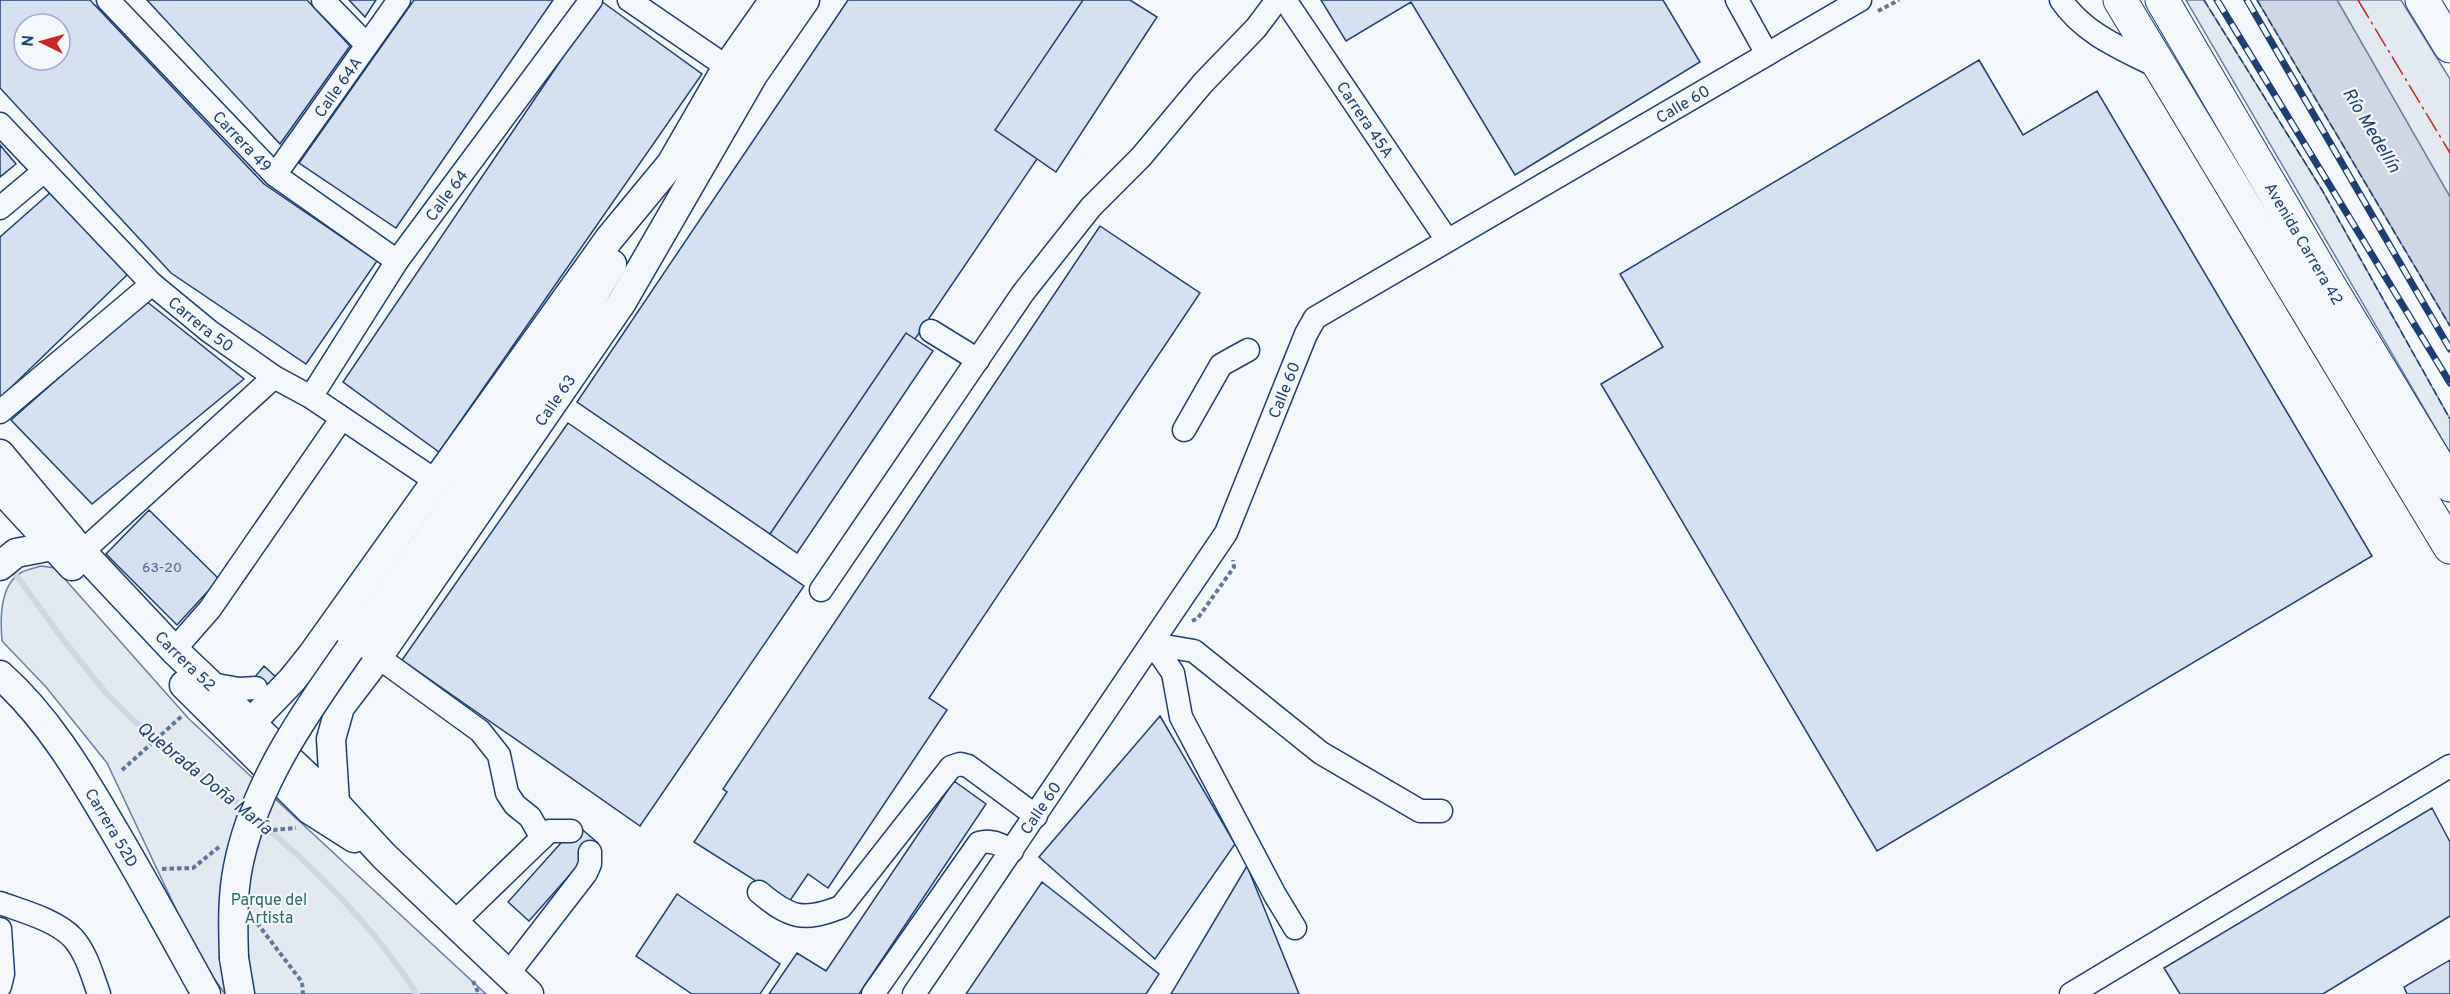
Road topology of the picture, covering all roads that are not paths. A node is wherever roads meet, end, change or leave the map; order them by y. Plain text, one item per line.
1 (108, 0) edge
2 (323, 0) edge
3 (399, 0) edge
4 (591, 0) edge
5 (629, 0) edge
6 (774, 0) edge
7 (805, 0) edge
8 (1276, 0) edge
9 (1285, 0) edge
10 (1737, 0) edge
11 (2061, 0) edge
12 (2120, 0) edge
13 (2162, 0) edge
14 (2422, 0) edge
15 (1864, 9) edge
16 (367, 45) junction
17 (2450, 46) edge
18 (1767, 54) junction
19 (727, 67) junction
20 (2161, 69) junction
21 (0, 124) edge
22 (671, 164) junction
23 (43, 172) junction
24 (276, 175) junction
25 (0, 208) edge
26 (1447, 240) junction
27 (397, 261) junction
28 (152, 284) junction
29 (931, 332) dead end
30 (1248, 350) dead end
31 (978, 360) junction
32 (274, 377) junction
33 (311, 397) junction
34 (0, 412) edge
35 (342, 418) junction
36 (1184, 429) dead end
37 (0, 454) edge
38 (436, 481) junction
39 (2450, 485) edge
40 (0, 488) edge
41 (52, 546) junction
42 (2450, 547) edge
43 (82, 552) junction
44 (0, 566) edge
45 (821, 590) dead end
46 (335, 623) junction
47 (1160, 645) junction
48 (174, 650) junction
49 (378, 657) junction
50 (0, 675) edge
51 (281, 680) junction
52 (211, 684) junction
53 (340, 707) junction
54 (244, 729) junction
55 (2450, 766) edge
56 (336, 803) junction
57 (1441, 811) dead end
58 (1036, 816) junction
59 (571, 831) dead end
60 (542, 838) junction
61 (1012, 851) junction
62 (590, 852) dead end
63 (384, 856) junction
64 (759, 892) dead end
65 (0, 903) edge
66 (454, 923) junction
67 (1295, 928) dead end
68 (0, 929) edge
69 (508, 974) junction
70 (0, 986) edge
71 (99, 994) edge
72 (206, 994) edge
73 (240, 994) edge
74 (529, 994) edge
75 (873, 994) edge
76 (914, 994) edge
77 (2071, 994) edge

1 - 24 street, Carrera 49
2 - 16 street
3 - 16 street, Calle 64A
4 - 27 street, Calle 64
5 - 19 street
6 - 19 main road
7 - 49 main road, Calle 63
8 - 31 street
9 - 26 street, Carrera 45A
10 - 18 street
11 - 20 street
12 - 20 highway, Avenida Carrera 42
13 - 39 highway, Avenida Carrera 42
14 - 17 highway
15 - 18 street, Calle 60
16 - 24 street, Calle 64A
18 - 26 street, Calle 60
19 - 22 main road
20 - 42 highway, Avenida Carrera 42
21 - 23 street, Carrera 50
22 - 38 main road
22 - 73 main road, bridge
23 - 25 street
23 - 28 street, Carrera 50
24 - 27 street, Carrera 49
26 - 47 street, Calle 60
27 - 33 street, Calle 64
28 - 32 street, Carrera 50
28 - 34 street
29 - 31 street
30 - 36 street
31 - 45 street
32 - 33 street, Carrera 50
32 - 43 street
33 - 35 street, Carrera 50
35 - 38 street, Carrera 50
35 - 48 street
37 - 43 main road, Carrera 52
38 - 46 main road
40 - 41 main road, Carrera 52
41 - 44 main road
41 - 54 main road, Carrera 52
43 - 48 main road, Carrera 52
46 - 49 main road
46 - 51 main road
47 - 57 street
47 - 58 street, Calle 60
47 - 67 street
48 - 52 main road, Carrera 52
49 - 53 main road, Calle 63
49 - 60 street
50 - 72 main road, Carrera 52D
51 - 52 street
51 - 53 main road
51 - 54 main road
52 - 54 main road, Carrera 52
53 - 56 main road, Calle 63
54 - 56 main road, Carrera 52
54 - 63 main road, Carrera 52
55 - 77 street
56 - 63 main road, Carrera 52
58 - 61 street, Calle 60
58 - 64 street
59 - 60 street
60 - 66 street
61 - 75 street
61 - 76 street, Calle 60
62 - 69 street
63 - 66 main road, Carrera 52
65 - 71 street
66 - 69 main road, Carrera 52
68 - 70 street
69 - 74 main road, Carrera 52

